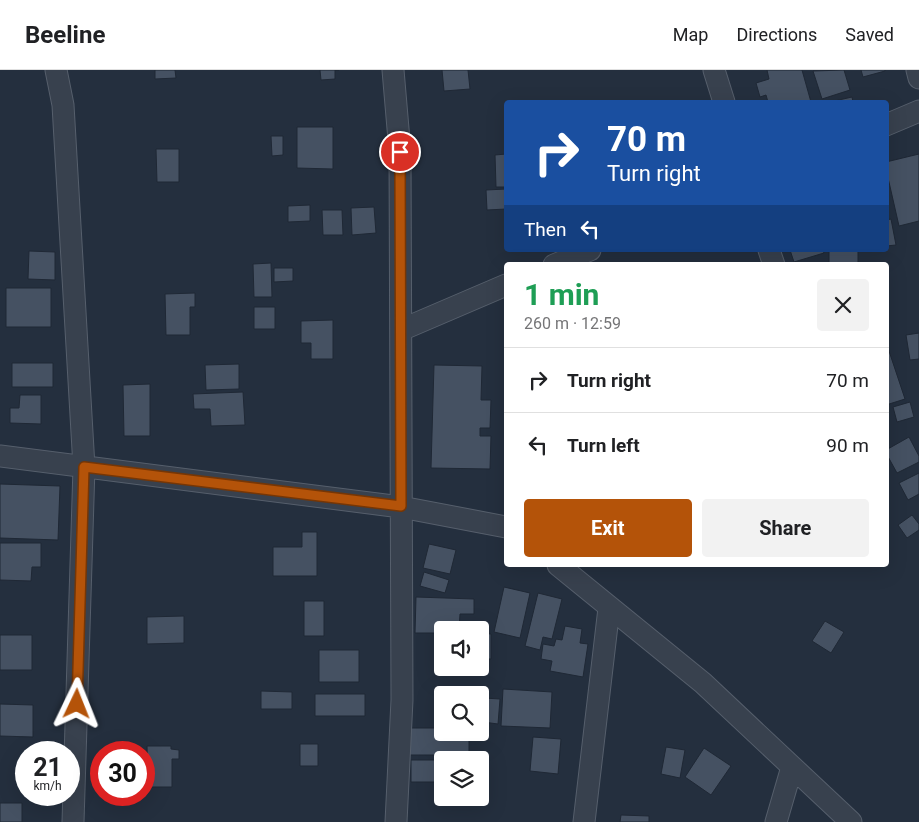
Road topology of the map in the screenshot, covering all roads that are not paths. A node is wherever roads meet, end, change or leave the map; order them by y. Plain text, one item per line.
1 (56, 70) edge
2 (393, 70) edge
3 (714, 70) edge
4 (917, 70) edge
5 (919, 78) edge
6 (723, 100) edge
7 (919, 111) edge
8 (889, 124) edge
9 (585, 252) edge
10 (561, 262) edge
11 (504, 286) edge
12 (401, 330) junction
13 (0, 456) edge
14 (84, 467) junction
15 (401, 506) junction
16 (504, 527) edge
17 (560, 567) edge
18 (608, 608) junction
19 (792, 767) junction
20 (73, 822) edge
21 (396, 822) edge
22 (584, 822) edge
23 (776, 822) edge
24 (851, 822) edge

1 - 14 street
2 - 12 street
3 - 6 street
4 - 5 street
7 - 8 street
9 - 10 street
11 - 12 street
12 - 15 street
13 - 14 street
14 - 15 street
14 - 20 street
15 - 16 street
15 - 21 street
17 - 18 street
18 - 19 street
18 - 22 street
19 - 23 street
19 - 24 street

